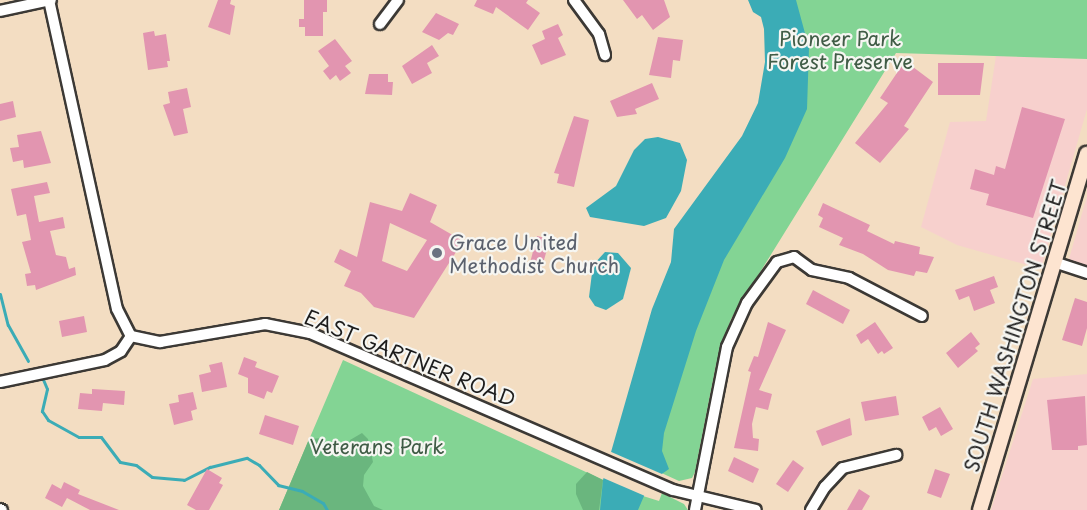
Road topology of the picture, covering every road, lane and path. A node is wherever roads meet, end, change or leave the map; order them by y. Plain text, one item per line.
1 (49, 0) edge
2 (398, 0) edge
3 (574, 0) edge
4 (0, 11) edge
5 (380, 24) dead end
6 (605, 55) dead end
7 (1087, 154) edge
8 (1057, 263) junction
9 (1087, 273) edge
10 (922, 316) dead end
11 (131, 336) junction
12 (0, 382) edge
13 (896, 455) dead end
14 (698, 497) junction
15 (695, 510) edge
16 (756, 510) edge
17 (811, 510) edge
18 (980, 510) edge

1 - 4 street
1 - 11 street
2 - 5 street
3 - 6 street
7 - 8 main road, SOUTH WASHINGTON STREET
8 - 9 street
8 - 18 main road, SOUTH WASHINGTON STREET
10 - 14 street
11 - 12 street
11 - 14 street, EAST GARTNER ROAD
13 - 17 street
14 - 15 street
14 - 16 street, EAST GARTNER ROAD

